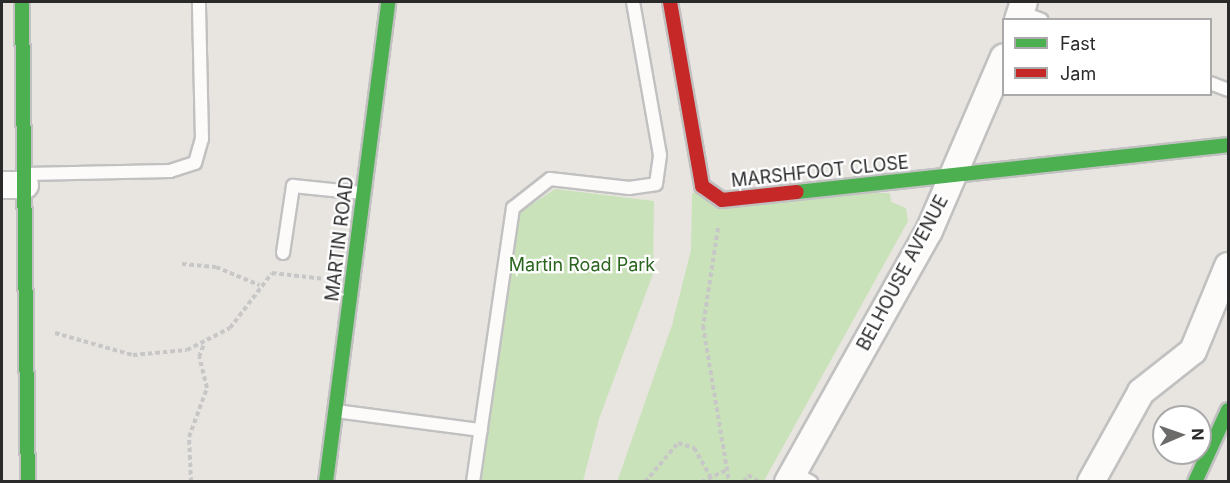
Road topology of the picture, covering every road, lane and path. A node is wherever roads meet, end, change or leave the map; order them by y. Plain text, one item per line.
1 (22, 2) edge
2 (198, 2) edge
3 (388, 2) edge
4 (633, 2) edge
5 (670, 2) edge
6 (1002, 62) edge
7 (1212, 84) edge
8 (1228, 90) edge
9 (1228, 145) edge
10 (955, 176) junction
11 (17, 182) edge
12 (364, 194) junction
13 (722, 200) junction
14 (283, 253) dead end
15 (182, 264) dead end
16 (1228, 267) edge
17 (352, 283) junction
18 (259, 285) junction
19 (26, 324) junction
20 (204, 343) junction
21 (1228, 410) edge
22 (335, 411) junction
23 (480, 430) junction
24 (727, 470) junction
25 (711, 478) junction
26 (798, 478) edge
27 (28, 482) edge
28 (191, 482) edge
29 (326, 482) edge
30 (473, 482) edge
31 (645, 482) edge
32 (701, 482) edge
33 (729, 482) edge
34 (744, 482) edge
35 (759, 482) edge
36 (1091, 482) edge
37 (1196, 482) edge

1 - 11 street
2 - 11 lane
3 - 12 street, MARTIN ROAD
4 - 23 lane
5 - 13 street, MARSHFOOT CLOSE
6 - 10 street, BELHOUSE AVENUE
7 - 8 lane
9 - 10 street, MARSHFOOT CLOSE
10 - 13 street, MARSHFOOT CLOSE
10 - 26 street, BELHOUSE AVENUE
11 - 19 street
12 - 14 lane
12 - 17 street, MARTIN ROAD
13 - 24 path
15 - 18 path
16 - 36 street
17 - 18 path
17 - 22 street, MARTIN ROAD
18 - 20 path
19 - 20 path
19 - 27 street
20 - 28 path
21 - 37 street
22 - 23 lane
22 - 29 street, MARTIN ROAD
23 - 30 lane
24 - 25 path
24 - 33 path
25 - 31 path
25 - 32 path
34 - 35 path

